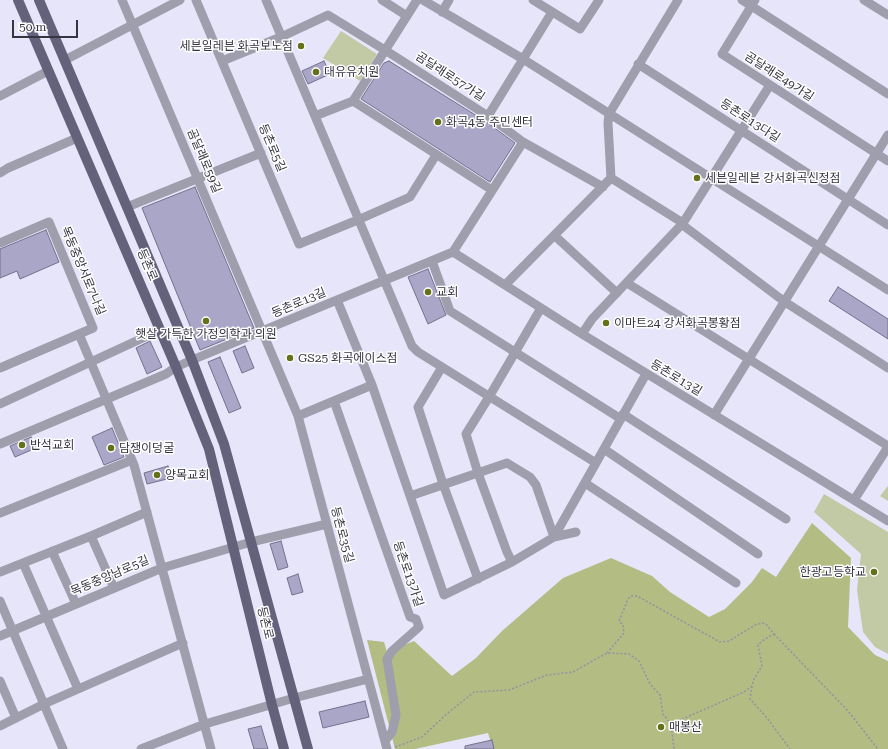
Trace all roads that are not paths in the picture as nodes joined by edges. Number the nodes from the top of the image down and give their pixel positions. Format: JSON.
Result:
{"nodes":[{"id":1,"x":18,"y":0,"type":"edge"},
{"id":2,"x":39,"y":0,"type":"edge"},
{"id":3,"x":122,"y":0,"type":"edge"},
{"id":4,"x":180,"y":0,"type":"edge"},
{"id":5,"x":196,"y":0,"type":"edge"},
{"id":6,"x":266,"y":0,"type":"edge"},
{"id":7,"x":382,"y":0,"type":"edge"},
{"id":8,"x":417,"y":0,"type":"edge"},
{"id":9,"x":424,"y":0,"type":"edge"},
{"id":10,"x":449,"y":0,"type":"edge"},
{"id":11,"x":533,"y":0,"type":"edge"},
{"id":12,"x":599,"y":0,"type":"edge"},
{"id":13,"x":678,"y":0,"type":"edge"},
{"id":14,"x":742,"y":0,"type":"edge"},
{"id":15,"x":864,"y":0,"type":"edge"},
{"id":16,"x":753,"y":3,"type":"edge"},
{"id":17,"x":442,"y":12,"type":"junction"},
{"id":18,"x":552,"y":12,"type":"junction"},
{"id":19,"x":888,"y":15,"type":"edge"},
{"id":20,"x":407,"y":16,"type":"junction"},
{"id":21,"x":133,"y":24,"type":"junction"},
{"id":22,"x":282,"y":37,"type":"junction"},
{"id":23,"x":385,"y":50,"type":"junction"},
{"id":24,"x":523,"y":59,"type":"junction"},
{"id":25,"x":65,"y":60,"type":"junction"},
{"id":26,"x":222,"y":61,"type":"junction"},
{"id":27,"x":638,"y":64,"type":"junction"},
{"id":28,"x":48,"y":71,"type":"junction"},
{"id":29,"x":770,"y":86,"type":"junction"},
{"id":30,"x":888,"y":94,"type":"edge"},
{"id":31,"x":0,"y":96,"type":"edge"},
{"id":32,"x":353,"y":101,"type":"junction"},
{"id":33,"x":609,"y":114,"type":"junction"},
{"id":34,"x":315,"y":116,"type":"junction"},
{"id":35,"x":488,"y":116,"type":"junction"},
{"id":36,"x":743,"y":130,"type":"junction"},
{"id":37,"x":888,"y":135,"type":"edge"},
{"id":38,"x":77,"y":138,"type":"junction"},
{"id":39,"x":523,"y":142,"type":"junction"},
{"id":40,"x":261,"y":153,"type":"junction"},
{"id":41,"x":877,"y":154,"type":"junction"},
{"id":42,"x":436,"y":155,"type":"junction"},
{"id":43,"x":888,"y":161,"type":"edge"},
{"id":44,"x":0,"y":173,"type":"edge"},
{"id":45,"x":611,"y":178,"type":"junction"},
{"id":46,"x":712,"y":178,"type":"junction"},
{"id":47,"x":198,"y":179,"type":"junction"},
{"id":48,"x":603,"y":187,"type":"junction"},
{"id":49,"x":492,"y":190,"type":"junction"},
{"id":50,"x":848,"y":200,"type":"junction"},
{"id":51,"x":127,"y":207,"type":"junction"},
{"id":52,"x":360,"y":219,"type":"junction"},
{"id":53,"x":683,"y":223,"type":"junction"},
{"id":54,"x":888,"y":225,"type":"edge"},
{"id":55,"x":555,"y":236,"type":"junction"},
{"id":56,"x":0,"y":243,"type":"edge"},
{"id":57,"x":819,"y":246,"type":"junction"},
{"id":58,"x":453,"y":252,"type":"junction"},
{"id":59,"x":432,"y":261,"type":"junction"},
{"id":60,"x":385,"y":280,"type":"junction"},
{"id":61,"x":628,"y":283,"type":"junction"},
{"id":62,"x":505,"y":286,"type":"junction"},
{"id":63,"x":888,"y":290,"type":"edge"},
{"id":64,"x":617,"y":293,"type":"junction"},
{"id":65,"x":338,"y":300,"type":"junction"},
{"id":66,"x":785,"y":302,"type":"junction"},
{"id":67,"x":541,"y":308,"type":"junction"},
{"id":68,"x":160,"y":330,"type":"junction"},
{"id":69,"x":262,"y":331,"type":"junction"},
{"id":70,"x":79,"y":334,"type":"junction"},
{"id":71,"x":582,"y":334,"type":"junction"},
{"id":72,"x":515,"y":352,"type":"junction"},
{"id":73,"x":749,"y":359,"type":"junction"},
{"id":74,"x":192,"y":360,"type":"junction"},
{"id":75,"x":91,"y":361,"type":"junction"},
{"id":76,"x":176,"y":367,"type":"junction"},
{"id":77,"x":442,"y":367,"type":"junction"},
{"id":78,"x":0,"y":368,"type":"edge"},
{"id":79,"x":888,"y":368,"type":"edge"},
{"id":80,"x":646,"y":374,"type":"junction"},
{"id":81,"x":372,"y":385,"type":"junction"},
{"id":82,"x":489,"y":397,"type":"junction"},
{"id":83,"x":107,"y":399,"type":"junction"},
{"id":84,"x":334,"y":401,"type":"junction"},
{"id":85,"x":0,"y":404,"type":"edge"},
{"id":86,"x":714,"y":415,"type":"junction"},
{"id":87,"x":298,"y":416,"type":"junction"},
{"id":88,"x":622,"y":416,"type":"junction"},
{"id":89,"x":0,"y":444,"type":"edge"},
{"id":90,"x":888,"y":447,"type":"edge"},
{"id":91,"x":604,"y":449,"type":"junction"},
{"id":92,"x":132,"y":460,"type":"junction"},
{"id":93,"x":596,"y":463,"type":"junction"},
{"id":94,"x":478,"y":473,"type":"junction"},
{"id":95,"x":585,"y":483,"type":"junction"},
{"id":96,"x":443,"y":484,"type":"junction"},
{"id":97,"x":410,"y":496,"type":"junction"},
{"id":98,"x":854,"y":500,"type":"junction"},
{"id":99,"x":147,"y":512,"type":"junction"},
{"id":100,"x":0,"y":513,"type":"edge"},
{"id":101,"x":786,"y":519,"type":"dead end"},
{"id":102,"x":888,"y":521,"type":"edge"},
{"id":103,"x":327,"y":524,"type":"junction"},
{"id":104,"x":576,"y":532,"type":"dead end"},
{"id":105,"x":91,"y":536,"type":"junction"},
{"id":106,"x":554,"y":537,"type":"junction"},
{"id":107,"x":251,"y":542,"type":"junction"},
{"id":108,"x":233,"y":547,"type":"junction"},
{"id":109,"x":52,"y":551,"type":"junction"},
{"id":110,"x":758,"y":554,"type":"dead end"},
{"id":111,"x":512,"y":562,"type":"junction"},
{"id":112,"x":23,"y":563,"type":"junction"},
{"id":113,"x":162,"y":568,"type":"junction"},
{"id":114,"x":0,"y":572,"type":"edge"},
{"id":115,"x":478,"y":579,"type":"junction"},
{"id":116,"x":736,"y":583,"type":"dead end"},
{"id":117,"x":114,"y":588,"type":"junction"},
{"id":118,"x":0,"y":601,"type":"edge"},
{"id":119,"x":76,"y":604,"type":"junction"},
{"id":120,"x":47,"y":616,"type":"junction"},
{"id":121,"x":13,"y":631,"type":"junction"},
{"id":122,"x":0,"y":636,"type":"edge"},
{"id":123,"x":183,"y":643,"type":"junction"},
{"id":124,"x":368,"y":679,"type":"junction"},
{"id":125,"x":0,"y":681,"type":"edge"},
{"id":126,"x":78,"y":689,"type":"junction"},
{"id":127,"x":294,"y":698,"type":"junction"},
{"id":128,"x":44,"y":704,"type":"junction"},
{"id":129,"x":272,"y":705,"type":"junction"},
{"id":130,"x":16,"y":718,"type":"junction"},
{"id":131,"x":205,"y":724,"type":"junction"},
{"id":132,"x":0,"y":726,"type":"edge"},
{"id":133,"x":387,"y":746,"type":"edge"},
{"id":134,"x":63,"y":749,"type":"edge"},
{"id":135,"x":141,"y":749,"type":"edge"},
{"id":136,"x":211,"y":749,"type":"edge"},
{"id":137,"x":284,"y":749,"type":"edge"},
{"id":138,"x":308,"y":749,"type":"edge"}],
"edges":[{"from":1,"to":28,"type":"main road","name":"등촌로"},
{"from":2,"to":25,"type":"main road","name":"등촌로"},
{"from":3,"to":21,"type":"street","name":"곰달래로59길"},
{"from":4,"to":21,"type":"street"},
{"from":5,"to":26,"type":"street","name":"등촌로5길"},
{"from":6,"to":22,"type":"street"},
{"from":7,"to":20,"type":"street"},
{"from":8,"to":20,"type":"street"},
{"from":9,"to":17,"type":"street"},
{"from":10,"to":17,"type":"street"},
{"from":11,"to":18,"type":"street"},
{"from":12,"to":18,"type":"street"},
{"from":13,"to":27,"type":"street"},
{"from":14,"to":16,"type":"street"},
{"from":15,"to":19,"type":"street"},
{"from":16,"to":29,"type":"street","name":"곰달래로49가길"},
{"from":16,"to":30,"type":"street"},
{"from":17,"to":24,"type":"street"},
{"from":18,"to":24,"type":"street"},
{"from":20,"to":23,"type":"street"},
{"from":21,"to":25,"type":"street"},
{"from":21,"to":47,"type":"street","name":"곰달래로59길"},
{"from":22,"to":23,"type":"street","name":"곰달래로57가길"},
{"from":22,"to":26,"type":"street"},
{"from":22,"to":34,"type":"street"},
{"from":23,"to":32,"type":"street"},
{"from":23,"to":35,"type":"street","name":"곰달래로57가길"},
{"from":24,"to":33,"type":"street"},
{"from":24,"to":35,"type":"street"},
{"from":25,"to":51,"type":"main road","name":"등촌로"},
{"from":26,"to":40,"type":"street","name":"등촌로5길"},
{"from":27,"to":33,"type":"street"},
{"from":27,"to":36,"type":"street","name":"등촌로13다길"},
{"from":28,"to":31,"type":"street"},
{"from":28,"to":38,"type":"main road","name":"등촌로"},
{"from":29,"to":36,"type":"street"},
{"from":29,"to":41,"type":"street","name":"곰달래로49가길"},
{"from":32,"to":34,"type":"street"},
{"from":32,"to":42,"type":"street"},
{"from":33,"to":45,"type":"street"},
{"from":33,"to":46,"type":"street"},
{"from":34,"to":52,"type":"street"},
{"from":35,"to":39,"type":"street","name":"곰달래로57가길"},
{"from":36,"to":46,"type":"street"},
{"from":36,"to":50,"type":"street","name":"등촌로13다길"},
{"from":37,"to":41,"type":"street"},
{"from":38,"to":44,"type":"street"},
{"from":38,"to":68,"type":"main road","name":"등촌로"},
{"from":39,"to":48,"type":"street","name":"곰달래로57가길"},
{"from":39,"to":49,"type":"street"},
{"from":40,"to":47,"type":"street"},
{"from":40,"to":52,"type":"street","name":"등촌로5길"},
{"from":41,"to":43,"type":"street","name":"곰달래로49가길"},
{"from":41,"to":50,"type":"street"},
{"from":42,"to":49,"type":"street"},
{"from":42,"to":52,"type":"street"},
{"from":45,"to":48,"type":"street"},
{"from":45,"to":53,"type":"street"},
{"from":46,"to":53,"type":"street"},
{"from":46,"to":57,"type":"street"},
{"from":47,"to":51,"type":"street"},
{"from":47,"to":69,"type":"street","name":"곰달래로59길"},
{"from":48,"to":55,"type":"street"},
{"from":49,"to":58,"type":"street"},
{"from":50,"to":54,"type":"street","name":"등촌로13다길"},
{"from":50,"to":57,"type":"street"},
{"from":51,"to":74,"type":"main road","name":"등촌로"},
{"from":52,"to":60,"type":"street"},
{"from":53,"to":61,"type":"street"},
{"from":53,"to":66,"type":"street"},
{"from":55,"to":62,"type":"street"},
{"from":55,"to":64,"type":"street"},
{"from":56,"to":70,"type":"street","name":"목동중앙서로7나길"},
{"from":57,"to":63,"type":"street"},
{"from":57,"to":66,"type":"street"},
{"from":58,"to":59,"type":"street","name":"등촌로13길"},
{"from":58,"to":62,"type":"street","name":"등촌로13길"},
{"from":59,"to":60,"type":"street","name":"등촌로13길"},
{"from":59,"to":72,"type":"street"},
{"from":60,"to":65,"type":"street","name":"등촌로13길"},
{"from":60,"to":77,"type":"street"},
{"from":61,"to":64,"type":"street"},
{"from":61,"to":73,"type":"street"},
{"from":62,"to":67,"type":"street","name":"등촌로13길"},
{"from":64,"to":71,"type":"street"},
{"from":65,"to":69,"type":"street","name":"등촌로13길"},
{"from":65,"to":81,"type":"street"},
{"from":66,"to":73,"type":"street"},
{"from":66,"to":79,"type":"street"},
{"from":67,"to":71,"type":"street","name":"등촌로13길"},
{"from":67,"to":72,"type":"street"},
{"from":68,"to":75,"type":"street"},
{"from":68,"to":76,"type":"main road","name":"등촌로"},
{"from":69,"to":74,"type":"street","name":"등촌로13길"},
{"from":69,"to":87,"type":"street","name":"등촌로35길"},
{"from":70,"to":75,"type":"street"},
{"from":70,"to":78,"type":"street","name":"목동중앙서로7나길"},
{"from":71,"to":80,"type":"street","name":"등촌로13길"},
{"from":72,"to":82,"type":"street"},
{"from":72,"to":88,"type":"street"},
{"from":73,"to":86,"type":"street"},
{"from":73,"to":90,"type":"street"},
{"from":74,"to":76,"type":"street","name":"등촌로13길"},
{"from":74,"to":107,"type":"main road","name":"등촌로"},
{"from":75,"to":83,"type":"street"},
{"from":75,"to":85,"type":"street"},
{"from":76,"to":83,"type":"street","name":"등촌로13길"},
{"from":76,"to":108,"type":"main road","name":"등촌로"},
{"from":77,"to":82,"type":"street"},
{"from":77,"to":96,"type":"street"},
{"from":80,"to":86,"type":"street","name":"등촌로13길"},
{"from":80,"to":88,"type":"street"},
{"from":81,"to":84,"type":"street"},
{"from":81,"to":97,"type":"street"},
{"from":82,"to":93,"type":"street"},
{"from":82,"to":94,"type":"street"},
{"from":83,"to":89,"type":"street","name":"등촌로13길"},
{"from":83,"to":92,"type":"street"},
{"from":84,"to":87,"type":"street"},
{"from":84,"to":133,"type":"street","name":"등촌로13가길"},
{"from":86,"to":98,"type":"street","name":"등촌로13길"},
{"from":87,"to":103,"type":"street","name":"등촌로35길"},
{"from":88,"to":91,"type":"street"},
{"from":88,"to":101,"type":"street"},
{"from":90,"to":98,"type":"street"},
{"from":91,"to":93,"type":"street"},
{"from":91,"to":110,"type":"street"},
{"from":92,"to":99,"type":"street"},
{"from":92,"to":100,"type":"street"},
{"from":93,"to":95,"type":"street"},
{"from":94,"to":96,"type":"street"},
{"from":94,"to":106,"type":"street"},
{"from":94,"to":111,"type":"street"},
{"from":95,"to":106,"type":"street"},
{"from":95,"to":116,"type":"street"},
{"from":96,"to":97,"type":"street"},
{"from":96,"to":115,"type":"street"},
{"from":97,"to":115,"type":"street"},
{"from":98,"to":102,"type":"street","name":"등촌로13길"},
{"from":99,"to":105,"type":"street"},
{"from":99,"to":113,"type":"street"},
{"from":103,"to":107,"type":"street"},
{"from":103,"to":124,"type":"street","name":"등촌로35길"},
{"from":104,"to":106,"type":"street"},
{"from":105,"to":109,"type":"street"},
{"from":105,"to":117,"type":"street"},
{"from":106,"to":111,"type":"street"},
{"from":107,"to":108,"type":"street"},
{"from":107,"to":127,"type":"main road","name":"등촌로"},
{"from":108,"to":113,"type":"street","name":"목동중앙남로5길"},
{"from":108,"to":129,"type":"main road","name":"등촌로"},
{"from":109,"to":112,"type":"street"},
{"from":109,"to":119,"type":"street"},
{"from":111,"to":115,"type":"street"},
{"from":112,"to":114,"type":"street"},
{"from":112,"to":120,"type":"street"},
{"from":113,"to":117,"type":"street","name":"목동중앙남로5길"},
{"from":113,"to":123,"type":"street"},
{"from":117,"to":119,"type":"street","name":"목동중앙남로5길"},
{"from":118,"to":121,"type":"street"},
{"from":119,"to":120,"type":"street","name":"목동중앙남로5길"},
{"from":120,"to":121,"type":"street","name":"목동중앙남로5길"},
{"from":120,"to":126,"type":"street"},
{"from":121,"to":122,"type":"street","name":"목동중앙남로5길"},
{"from":121,"to":128,"type":"street"},
{"from":123,"to":126,"type":"street"},
{"from":123,"to":131,"type":"street"},
{"from":124,"to":127,"type":"street"},
{"from":124,"to":133,"type":"street","name":"등촌로35길"},
{"from":125,"to":130,"type":"street"},
{"from":126,"to":128,"type":"street"},
{"from":127,"to":129,"type":"street"},
{"from":127,"to":138,"type":"main road","name":"등촌로"},
{"from":128,"to":130,"type":"street"},
{"from":128,"to":134,"type":"street"},
{"from":129,"to":131,"type":"street"},
{"from":129,"to":137,"type":"main road","name":"등촌로"},
{"from":130,"to":132,"type":"street"},
{"from":131,"to":135,"type":"street"},
{"from":131,"to":136,"type":"street"}]}
